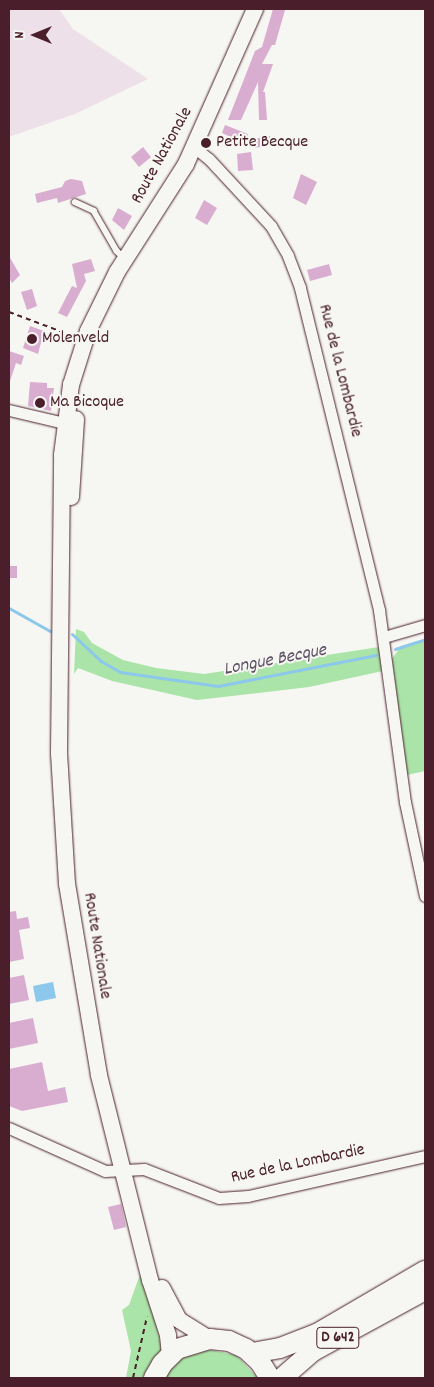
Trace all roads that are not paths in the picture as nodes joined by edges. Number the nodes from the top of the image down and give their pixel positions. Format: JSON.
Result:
{"nodes":[{"id":1,"x":255,"y":9,"type":"edge"},
{"id":2,"x":194,"y":147,"type":"junction"},
{"id":3,"x":75,"y":202,"type":"dead end"},
{"id":4,"x":125,"y":259,"type":"junction"},
{"id":5,"x":95,"y":316,"type":"junction"},
{"id":6,"x":9,"y":410,"type":"edge"},
{"id":7,"x":70,"y":424,"type":"junction"},
{"id":8,"x":425,"y":625,"type":"edge"},
{"id":9,"x":384,"y":637,"type":"junction"},
{"id":10,"x":425,"y":896,"type":"edge"},
{"id":11,"x":9,"y":1128,"type":"edge"},
{"id":12,"x":425,"y":1156,"type":"edge"},
{"id":13,"x":123,"y":1171,"type":"junction"},
{"id":14,"x":140,"y":1234,"type":"junction"},
{"id":15,"x":425,"y":1271,"type":"edge"},
{"id":16,"x":425,"y":1290,"type":"edge"},
{"id":17,"x":210,"y":1339,"type":"junction"},
{"id":18,"x":252,"y":1353,"type":"junction"},
{"id":19,"x":170,"y":1355,"type":"junction"},
{"id":20,"x":154,"y":1378,"type":"edge"},
{"id":21,"x":270,"y":1378,"type":"edge"},
{"id":22,"x":282,"y":1378,"type":"edge"}],
"edges":[{"from":1,"to":2,"type":"street","name":"Route Nationale"},
{"from":2,"to":4,"type":"street","name":"Route Nationale"},
{"from":2,"to":9,"type":"street","name":"Rue de la Lombardie"},
{"from":3,"to":4,"type":"lane"},
{"from":4,"to":5,"type":"street","name":"Route Nationale"},
{"from":5,"to":7,"type":"street","name":"Route Nationale"},
{"from":5,"to":7,"type":"street","name":"Route Nationale"},
{"from":6,"to":7,"type":"street"},
{"from":7,"to":13,"type":"street","name":"Route Nationale"},
{"from":8,"to":9,"type":"street"},
{"from":9,"to":10,"type":"street","name":"Rue de la Lombardie"},
{"from":11,"to":13,"type":"street","name":"Rue de la Lombardie"},
{"from":12,"to":13,"type":"street","name":"Rue de la Lombardie"},
{"from":13,"to":14,"type":"street","name":"Route Nationale"},
{"from":14,"to":17,"type":"street","name":"Route Nationale"},
{"from":14,"to":19,"type":"street","name":"Route Nationale"},
{"from":15,"to":18,"type":"highway","number":"D 642"},
{"from":16,"to":22,"type":"highway","number":"D 642"},
{"from":17,"to":18,"type":"highway"},
{"from":17,"to":19,"type":"highway"},
{"from":18,"to":21,"type":"highway"},
{"from":19,"to":20,"type":"highway"}]}
